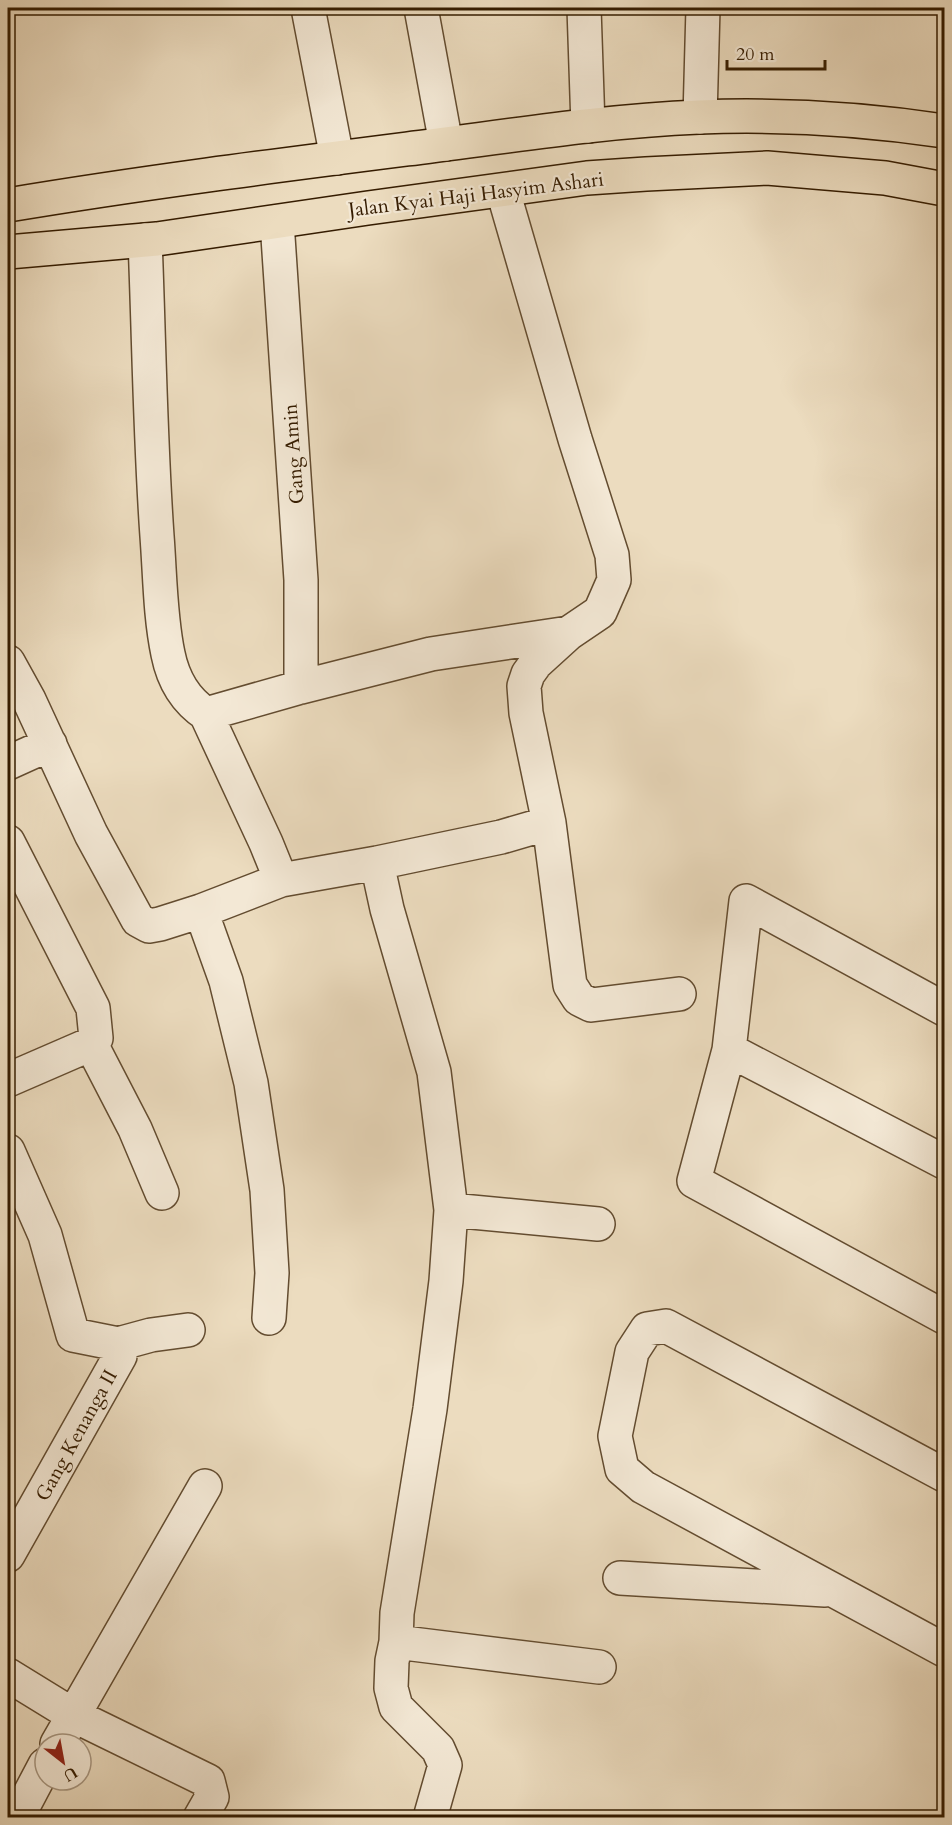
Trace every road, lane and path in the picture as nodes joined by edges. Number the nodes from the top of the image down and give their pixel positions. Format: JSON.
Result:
{"nodes":[{"id":1,"x":308,"y":8,"type":"edge"},
{"id":2,"x":421,"y":8,"type":"edge"},
{"id":3,"x":584,"y":8,"type":"edge"},
{"id":4,"x":704,"y":8,"type":"edge"},
{"id":5,"x":700,"y":117,"type":"junction"},
{"id":6,"x":588,"y":126,"type":"junction"},
{"id":7,"x":945,"y":131,"type":"edge"},
{"id":8,"x":446,"y":144,"type":"junction"},
{"id":9,"x":337,"y":158,"type":"junction"},
{"id":10,"x":945,"y":189,"type":"edge"},
{"id":11,"x":503,"y":191,"type":"junction"},
{"id":12,"x":8,"y":205,"type":"edge"},
{"id":13,"x":277,"y":222,"type":"junction"},
{"id":14,"x":145,"y":240,"type":"junction"},
{"id":15,"x":8,"y":252,"type":"edge"},
{"id":16,"x":569,"y":633,"type":"junction"},
{"id":17,"x":8,"y":662,"type":"edge"},
{"id":18,"x":301,"y":687,"type":"junction"},
{"id":19,"x":206,"y":714,"type":"junction"},
{"id":20,"x":50,"y":744,"type":"junction"},
{"id":21,"x":8,"y":763,"type":"edge"},
{"id":22,"x":549,"y":823,"type":"junction"},
{"id":23,"x":8,"y":842,"type":"edge"},
{"id":24,"x":376,"y":863,"type":"junction"},
{"id":25,"x":280,"y":880,"type":"junction"},
{"id":26,"x":201,"y":911,"type":"junction"},
{"id":27,"x":680,"y":994,"type":"dead end"},
{"id":28,"x":945,"y":1009,"type":"edge"},
{"id":29,"x":91,"y":1044,"type":"junction"},
{"id":30,"x":729,"y":1050,"type":"junction"},
{"id":31,"x":8,"y":1080,"type":"edge"},
{"id":32,"x":8,"y":1151,"type":"edge"},
{"id":33,"x":945,"y":1162,"type":"edge"},
{"id":34,"x":162,"y":1192,"type":"dead end"},
{"id":35,"x":451,"y":1210,"type":"junction"},
{"id":36,"x":598,"y":1224,"type":"dead end"},
{"id":37,"x":945,"y":1317,"type":"edge"},
{"id":38,"x":269,"y":1318,"type":"dead end"},
{"id":39,"x":188,"y":1330,"type":"dead end"},
{"id":40,"x":118,"y":1344,"type":"junction"},
{"id":41,"x":945,"y":1475,"type":"edge"},
{"id":42,"x":205,"y":1486,"type":"dead end"},
{"id":43,"x":8,"y":1555,"type":"edge"},
{"id":44,"x":620,"y":1578,"type":"dead end"},
{"id":45,"x":836,"y":1591,"type":"junction"},
{"id":46,"x":396,"y":1642,"type":"junction"},
{"id":47,"x":945,"y":1650,"type":"edge"},
{"id":48,"x":599,"y":1667,"type":"dead end"},
{"id":49,"x":8,"y":1675,"type":"edge"},
{"id":50,"x":73,"y":1715,"type":"junction"},
{"id":51,"x":64,"y":1732,"type":"edge"},
{"id":52,"x":33,"y":1787,"type":"edge"},
{"id":53,"x":16,"y":1818,"type":"edge"},
{"id":54,"x":200,"y":1818,"type":"edge"},
{"id":55,"x":430,"y":1818,"type":"edge"}],
"edges":[{"from":1,"to":9,"type":"street"},
{"from":2,"to":8,"type":"street"},
{"from":3,"to":6,"type":"street"},
{"from":4,"to":5,"type":"street"},
{"from":5,"to":6,"type":"main road"},
{"from":5,"to":7,"type":"main road"},
{"from":6,"to":8,"type":"main road"},
{"from":8,"to":9,"type":"main road"},
{"from":9,"to":12,"type":"main road"},
{"from":10,"to":11,"type":"main road","name":"Jalan Kyai Haji Hasyim Ashari"},
{"from":11,"to":13,"type":"main road","name":"Jalan Kyai Haji Hasyim Ashari"},
{"from":11,"to":16,"type":"street"},
{"from":13,"to":14,"type":"main road","name":"Jalan Kyai Haji Hasyim Ashari"},
{"from":13,"to":18,"type":"street","name":"Gang Amin"},
{"from":14,"to":15,"type":"main road","name":"Jalan Kyai Haji Hasyim Ashari"},
{"from":14,"to":19,"type":"street"},
{"from":16,"to":18,"type":"street"},
{"from":16,"to":22,"type":"street"},
{"from":17,"to":20,"type":"street"},
{"from":18,"to":19,"type":"street"},
{"from":19,"to":25,"type":"street"},
{"from":20,"to":21,"type":"street"},
{"from":20,"to":26,"type":"street"},
{"from":22,"to":24,"type":"street"},
{"from":22,"to":27,"type":"street"},
{"from":23,"to":29,"type":"street"},
{"from":24,"to":25,"type":"street"},
{"from":24,"to":35,"type":"street"},
{"from":25,"to":26,"type":"street"},
{"from":26,"to":38,"type":"street"},
{"from":28,"to":30,"type":"street"},
{"from":29,"to":31,"type":"street"},
{"from":29,"to":34,"type":"street"},
{"from":30,"to":33,"type":"street"},
{"from":30,"to":37,"type":"street"},
{"from":32,"to":40,"type":"street"},
{"from":35,"to":36,"type":"street"},
{"from":35,"to":46,"type":"street"},
{"from":39,"to":40,"type":"street"},
{"from":40,"to":43,"type":"street","name":"Gang Kenanga II"},
{"from":41,"to":45,"type":"street"},
{"from":42,"to":50,"type":"street"},
{"from":44,"to":45,"type":"street"},
{"from":45,"to":47,"type":"street"},
{"from":46,"to":48,"type":"street"},
{"from":46,"to":55,"type":"street"},
{"from":49,"to":50,"type":"street"},
{"from":50,"to":51,"type":"street"},
{"from":50,"to":54,"type":"street"},
{"from":52,"to":53,"type":"street"}]}
